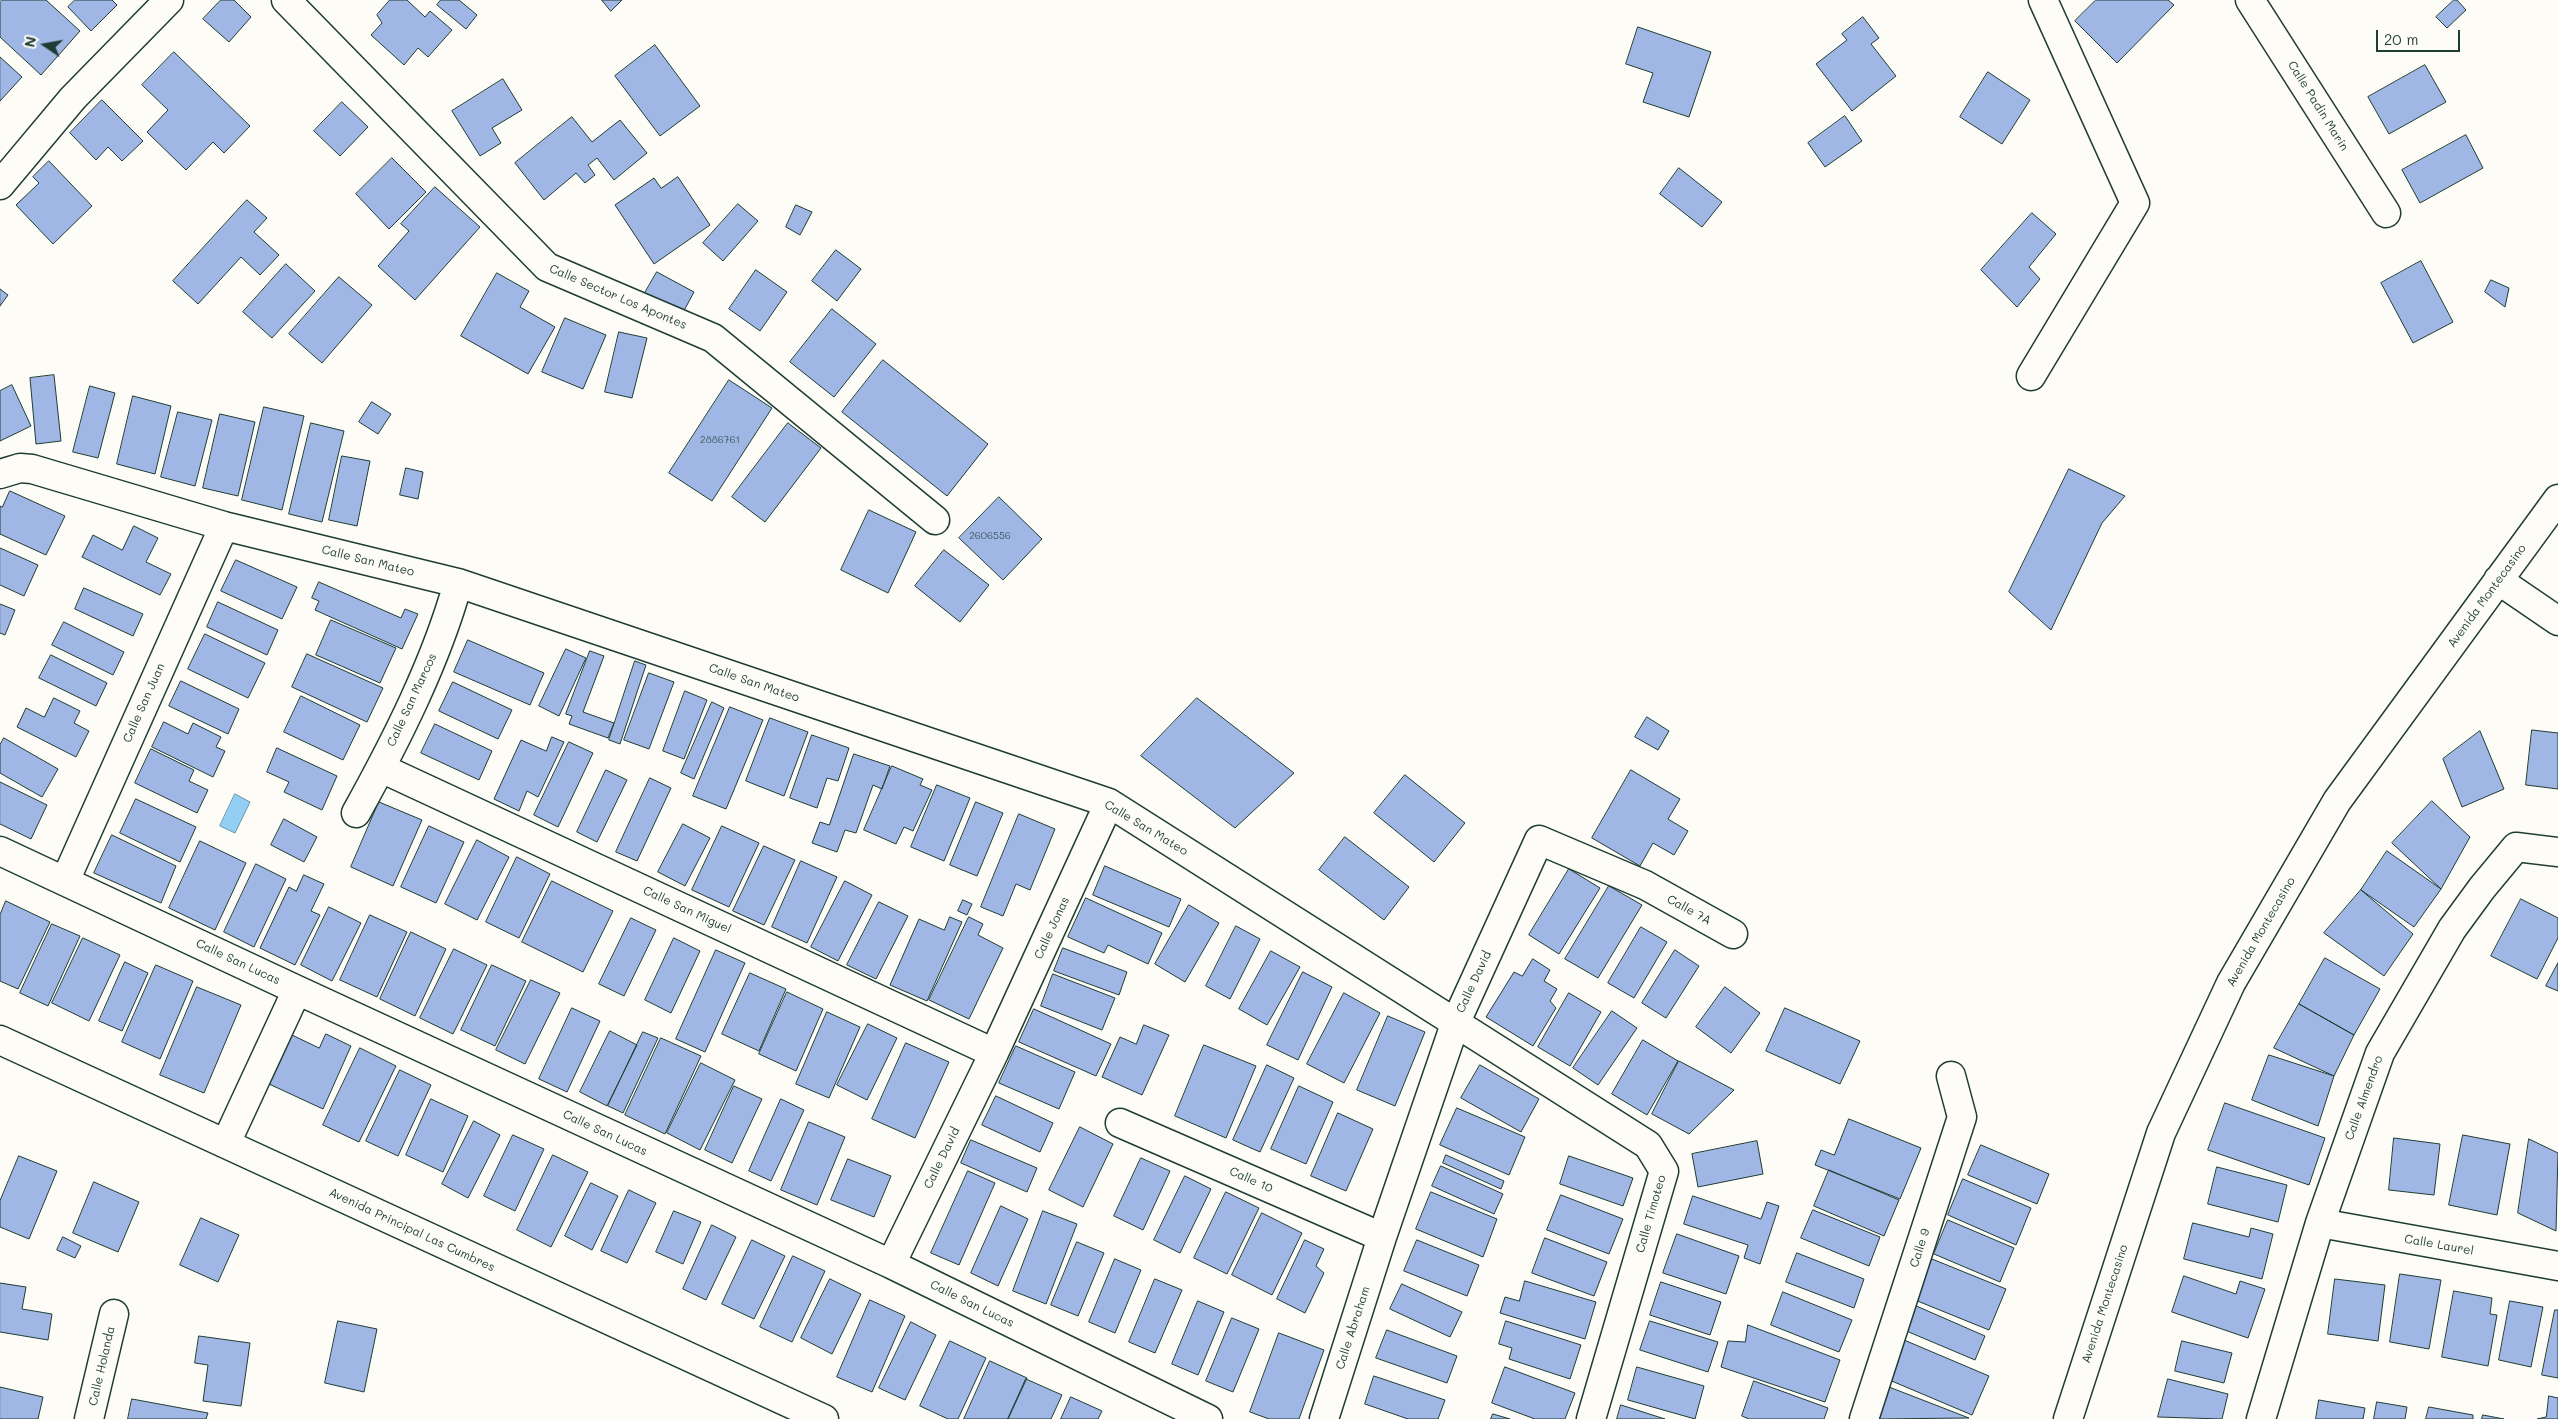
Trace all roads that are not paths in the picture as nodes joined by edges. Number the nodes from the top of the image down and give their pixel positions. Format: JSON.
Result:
{"nodes":[{"id":1,"x":169,"y":0,"type":"edge"},
{"id":2,"x":286,"y":0,"type":"edge"},
{"id":3,"x":2043,"y":0,"type":"edge"},
{"id":4,"x":2250,"y":0,"type":"edge"},
{"id":5,"x":0,"y":185,"type":"edge"},
{"id":6,"x":2386,"y":213,"type":"dead end"},
{"id":7,"x":2031,"y":376,"type":"dead end"},
{"id":8,"x":0,"y":474,"type":"edge"},
{"id":9,"x":2558,"y":499,"type":"edge"},
{"id":10,"x":935,"y":520,"type":"dead end"},
{"id":11,"x":224,"y":526,"type":"junction"},
{"id":12,"x":2498,"y":580,"type":"junction"},
{"id":13,"x":458,"y":583,"type":"junction"},
{"id":14,"x":2558,"y":621,"type":"edge"},
{"id":15,"x":381,"y":768,"type":"junction"},
{"id":16,"x":1110,"y":803,"type":"junction"},
{"id":17,"x":356,"y":813,"type":"dead end"},
{"id":18,"x":0,"y":850,"type":"edge"},
{"id":19,"x":2558,"y":852,"type":"edge"},
{"id":20,"x":65,"y":881,"type":"junction"},
{"id":21,"x":1645,"y":885,"type":"joint"},
{"id":22,"x":1733,"y":934,"type":"dead end"},
{"id":23,"x":297,"y":990,"type":"junction"},
{"id":24,"x":1455,"y":1024,"type":"junction"},
{"id":25,"x":0,"y":1040,"type":"edge"},
{"id":26,"x":994,"y":1053,"type":"junction"},
{"id":27,"x":1951,"y":1076,"type":"dead end"},
{"id":28,"x":1120,"y":1123,"type":"dead end"},
{"id":29,"x":226,"y":1143,"type":"junction"},
{"id":30,"x":2320,"y":1223,"type":"junction"},
{"id":31,"x":1382,"y":1237,"type":"junction"},
{"id":32,"x":891,"y":1264,"type":"junction"},
{"id":33,"x":2558,"y":1266,"type":"edge"},
{"id":34,"x":114,"y":1314,"type":"dead end"},
{"id":35,"x":89,"y":1419,"type":"edge"},
{"id":36,"x":824,"y":1419,"type":"edge"},
{"id":37,"x":1208,"y":1419,"type":"edge"},
{"id":38,"x":1324,"y":1419,"type":"edge"},
{"id":39,"x":1591,"y":1419,"type":"edge"},
{"id":40,"x":1864,"y":1419,"type":"edge"},
{"id":41,"x":2068,"y":1419,"type":"edge"},
{"id":42,"x":2261,"y":1419,"type":"edge"}],
"edges":[{"from":1,"to":5,"type":"street"},
{"from":2,"to":10,"type":"street","name":"Calle Sector Los Apontes"},
{"from":3,"to":7,"type":"street"},
{"from":4,"to":6,"type":"street","name":"Calle Padin Marin"},
{"from":8,"to":11,"type":"street","name":"Calle San Mateo"},
{"from":9,"to":12,"type":"street","name":"Avenida Montecasino"},
{"from":11,"to":13,"type":"street","name":"Calle San Mateo"},
{"from":11,"to":20,"type":"street","name":"Calle San Juan"},
{"from":12,"to":14,"type":"street"},
{"from":12,"to":41,"type":"street","name":"Avenida Montecasino"},
{"from":13,"to":15,"type":"street","name":"Calle San Marcos"},
{"from":13,"to":16,"type":"street","name":"Calle San Mateo"},
{"from":15,"to":17,"type":"street","name":"Calle San Marcos"},
{"from":15,"to":26,"type":"street","name":"Calle San Miguel"},
{"from":16,"to":24,"type":"street","name":"Calle San Mateo"},
{"from":16,"to":26,"type":"street","name":"Calle Jonas"},
{"from":18,"to":20,"type":"street","name":"Calle San Lucas"},
{"from":19,"to":30,"type":"street","name":"Calle Almendro"},
{"from":20,"to":23,"type":"street","name":"Calle San Lucas"},
{"from":21,"to":22,"type":"street","name":"Calle 7A"},
{"from":21,"to":24,"type":"street","name":"Calle David"},
{"from":23,"to":29,"type":"street"},
{"from":23,"to":32,"type":"street","name":"Calle San Lucas"},
{"from":24,"to":31,"type":"street","name":"Calle David"},
{"from":24,"to":39,"type":"street","name":"Calle Timoteo"},
{"from":25,"to":29,"type":"street","name":"Avenida Principal Las Cumbres"},
{"from":26,"to":32,"type":"street","name":"Calle David"},
{"from":27,"to":40,"type":"street","name":"Calle 9"},
{"from":28,"to":31,"type":"street","name":"Calle 10"},
{"from":29,"to":36,"type":"street","name":"Avenida Principal Las Cumbres"},
{"from":30,"to":33,"type":"street","name":"Calle Laurel"},
{"from":30,"to":42,"type":"street","name":"Calle Almendro"},
{"from":31,"to":38,"type":"street","name":"Calle Abraham"},
{"from":32,"to":37,"type":"street","name":"Calle San Lucas"},
{"from":34,"to":35,"type":"street","name":"Calle Holanda"}]}
